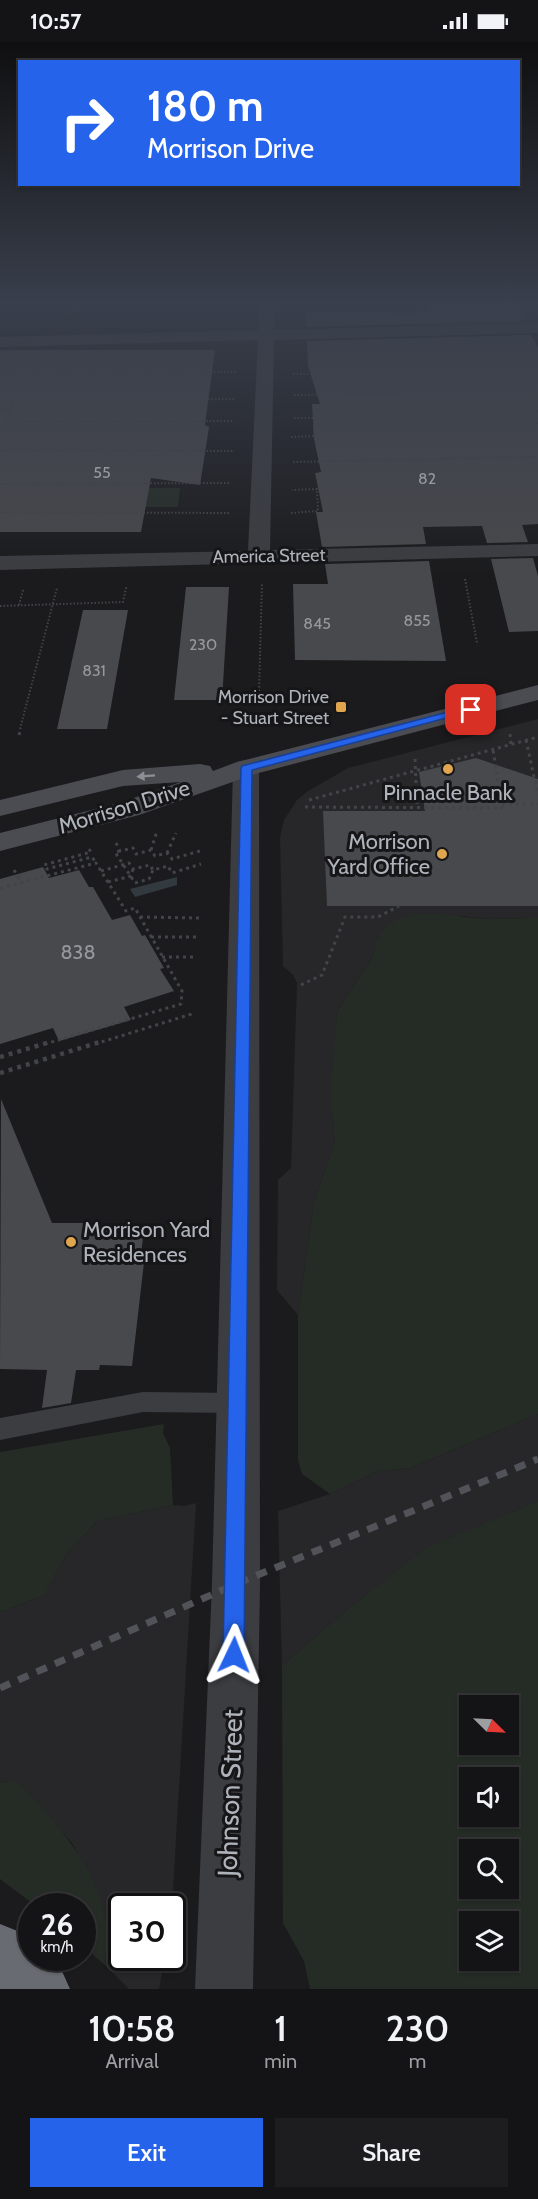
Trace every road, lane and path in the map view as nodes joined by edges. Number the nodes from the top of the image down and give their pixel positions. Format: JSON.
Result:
{"nodes":[{"id":1,"x":264,"y":394,"type":"edge"},
{"id":2,"x":377,"y":394,"type":"edge"},
{"id":3,"x":287,"y":396,"type":"dead end"},
{"id":4,"x":234,"y":399,"type":"dead end"},
{"id":5,"x":0,"y":409,"type":"edge"},
{"id":6,"x":10,"y":409,"type":"junction"},
{"id":7,"x":538,"y":411,"type":"edge"},
{"id":8,"x":287,"y":418,"type":"dead end"},
{"id":9,"x":244,"y":421,"type":"dead end"},
{"id":10,"x":538,"y":425,"type":"edge"},
{"id":11,"x":288,"y":437,"type":"dead end"},
{"id":12,"x":0,"y":450,"type":"edge"},
{"id":13,"x":242,"y":451,"type":"dead end"},
{"id":14,"x":538,"y":457,"type":"edge"},
{"id":15,"x":288,"y":462,"type":"dead end"},
{"id":16,"x":231,"y":483,"type":"dead end"},
{"id":17,"x":0,"y":484,"type":"edge"},
{"id":18,"x":289,"y":490,"type":"dead end"},
{"id":19,"x":0,"y":512,"type":"edge"},
{"id":20,"x":239,"y":513,"type":"dead end"},
{"id":21,"x":289,"y":513,"type":"dead end"},
{"id":22,"x":538,"y":550,"type":"edge"},
{"id":23,"x":260,"y":556,"type":"junction"},
{"id":24,"x":0,"y":564,"type":"edge"},
{"id":25,"x":464,"y":575,"type":"dead end"},
{"id":26,"x":262,"y":580,"type":"dead end"},
{"id":27,"x":59,"y":582,"type":"dead end"},
{"id":28,"x":116,"y":588,"type":"dead end"},
{"id":29,"x":46,"y":589,"type":"dead end"},
{"id":30,"x":57,"y":589,"type":"junction"},
{"id":31,"x":67,"y":589,"type":"dead end"},
{"id":32,"x":12,"y":590,"type":"dead end"},
{"id":33,"x":85,"y":596,"type":"dead end"},
{"id":34,"x":83,"y":603,"type":"junction"},
{"id":35,"x":53,"y":604,"type":"junction"},
{"id":36,"x":19,"y":605,"type":"junction"},
{"id":37,"x":0,"y":606,"type":"edge"},
{"id":38,"x":477,"y":643,"type":"dead end"},
{"id":39,"x":259,"y":691,"type":"dead end"},
{"id":40,"x":538,"y":692,"type":"edge"},
{"id":41,"x":510,"y":734,"type":"dead end"},
{"id":42,"x":19,"y":735,"type":"dead end"},
{"id":43,"x":538,"y":737,"type":"edge"},
{"id":44,"x":526,"y":740,"type":"junction"},
{"id":45,"x":511,"y":744,"type":"junction"},
{"id":46,"x":493,"y":749,"type":"junction"},
{"id":47,"x":415,"y":759,"type":"dead end"},
{"id":48,"x":246,"y":768,"type":"junction"},
{"id":49,"x":415,"y":771,"type":"junction"},
{"id":50,"x":538,"y":795,"type":"edge"},
{"id":51,"x":309,"y":800,"type":"dead end"},
{"id":52,"x":502,"y":804,"type":"junction"},
{"id":53,"x":538,"y":804,"type":"edge"},
{"id":54,"x":305,"y":807,"type":"dead end"},
{"id":55,"x":0,"y":808,"type":"edge"},
{"id":56,"x":417,"y":808,"type":"junction"},
{"id":57,"x":158,"y":831,"type":"dead end"},
{"id":58,"x":176,"y":833,"type":"dead end"},
{"id":59,"x":114,"y":840,"type":"dead end"},
{"id":60,"x":135,"y":841,"type":"dead end"},
{"id":61,"x":86,"y":844,"type":"dead end"},
{"id":62,"x":133,"y":848,"type":"junction"},
{"id":63,"x":151,"y":850,"type":"junction"},
{"id":64,"x":120,"y":851,"type":"junction"},
{"id":65,"x":200,"y":851,"type":"dead end"},
{"id":66,"x":5,"y":853,"type":"edge"},
{"id":67,"x":167,"y":853,"type":"junction"},
{"id":68,"x":136,"y":854,"type":"junction"},
{"id":69,"x":155,"y":856,"type":"junction"},
{"id":70,"x":172,"y":859,"type":"junction"},
{"id":71,"x":96,"y":863,"type":"junction"},
{"id":72,"x":129,"y":863,"type":"junction"},
{"id":73,"x":201,"y":864,"type":"dead end"},
{"id":74,"x":123,"y":865,"type":"junction"},
{"id":75,"x":150,"y":865,"type":"junction"},
{"id":76,"x":168,"y":866,"type":"junction"},
{"id":77,"x":133,"y":869,"type":"junction"},
{"id":78,"x":153,"y":870,"type":"junction"},
{"id":79,"x":101,"y":872,"type":"junction"},
{"id":80,"x":130,"y":876,"type":"junction"},
{"id":81,"x":21,"y":882,"type":"junction"},
{"id":82,"x":108,"y":882,"type":"junction"},
{"id":83,"x":0,"y":888,"type":"edge"},
{"id":84,"x":399,"y":906,"type":"dead end"},
{"id":85,"x":140,"y":917,"type":"junction"},
{"id":86,"x":199,"y":918,"type":"dead end"},
{"id":87,"x":151,"y":937,"type":"junction"},
{"id":88,"x":198,"y":937,"type":"dead end"},
{"id":89,"x":162,"y":957,"type":"junction"},
{"id":90,"x":197,"y":957,"type":"dead end"},
{"id":91,"x":302,"y":985,"type":"dead end"},
{"id":92,"x":195,"y":1013,"type":"dead end"},
{"id":93,"x":0,"y":1057,"type":"edge"},
{"id":94,"x":0,"y":1073,"type":"edge"},
{"id":95,"x":237,"y":1403,"type":"junction"},
{"id":96,"x":0,"y":1429,"type":"edge"},
{"id":97,"x":0,"y":1952,"type":"edge"},
{"id":98,"x":41,"y":1989,"type":"edge"},
{"id":99,"x":224,"y":1989,"type":"edge"}],
"edges":[{"from":1,"to":23,"type":"street"},
{"from":2,"to":3,"type":"path"},
{"from":4,"to":6,"type":"path"},
{"from":5,"to":6,"type":"path"},
{"from":6,"to":9,"type":"path"},
{"from":7,"to":10,"type":"path"},
{"from":8,"to":11,"type":"path"},
{"from":12,"to":13,"type":"path"},
{"from":14,"to":15,"type":"path"},
{"from":16,"to":17,"type":"path"},
{"from":18,"to":21,"type":"path"},
{"from":19,"to":20,"type":"path"},
{"from":22,"to":23,"type":"street","name":"America Street"},
{"from":23,"to":24,"type":"street","name":"America Street"},
{"from":25,"to":38,"type":"path"},
{"from":26,"to":39,"type":"path"},
{"from":27,"to":30,"type":"path"},
{"from":28,"to":34,"type":"path"},
{"from":29,"to":30,"type":"path"},
{"from":30,"to":31,"type":"path"},
{"from":30,"to":35,"type":"path"},
{"from":32,"to":36,"type":"path"},
{"from":33,"to":34,"type":"path"},
{"from":34,"to":35,"type":"path"},
{"from":35,"to":36,"type":"path"},
{"from":35,"to":42,"type":"path"},
{"from":36,"to":37,"type":"path"},
{"from":40,"to":48,"type":"main road","name":"Morrison Drive"},
{"from":41,"to":45,"type":"path"},
{"from":43,"to":44,"type":"path"},
{"from":44,"to":45,"type":"path"},
{"from":44,"to":50,"type":"path"},
{"from":45,"to":46,"type":"path"},
{"from":46,"to":49,"type":"path"},
{"from":46,"to":52,"type":"path"},
{"from":47,"to":49,"type":"path"},
{"from":48,"to":55,"type":"main road","name":"Morrison Drive","one_way":true},
{"from":48,"to":66,"type":"main road","name":"Morrison Drive"},
{"from":48,"to":95,"type":"street","name":"Johnson Street"},
{"from":49,"to":51,"type":"path"},
{"from":49,"to":56,"type":"path"},
{"from":52,"to":53,"type":"path"},
{"from":52,"to":56,"type":"path"},
{"from":54,"to":56,"type":"path"},
{"from":57,"to":63,"type":"path"},
{"from":58,"to":67,"type":"path"},
{"from":59,"to":64,"type":"path"},
{"from":60,"to":62,"type":"path"},
{"from":61,"to":71,"type":"path"},
{"from":62,"to":64,"type":"path"},
{"from":62,"to":68,"type":"path"},
{"from":63,"to":68,"type":"path"},
{"from":63,"to":69,"type":"path"},
{"from":64,"to":74,"type":"path"},
{"from":65,"to":70,"type":"path"},
{"from":66,"to":81,"type":"path"},
{"from":67,"to":69,"type":"path"},
{"from":67,"to":70,"type":"path"},
{"from":68,"to":72,"type":"path"},
{"from":69,"to":75,"type":"path"},
{"from":70,"to":76,"type":"path"},
{"from":71,"to":79,"type":"path"},
{"from":71,"to":81,"type":"path"},
{"from":72,"to":74,"type":"path"},
{"from":72,"to":77,"type":"path"},
{"from":73,"to":76,"type":"path"},
{"from":74,"to":79,"type":"path"},
{"from":74,"to":80,"type":"path"},
{"from":75,"to":77,"type":"path"},
{"from":75,"to":78,"type":"path"},
{"from":76,"to":78,"type":"path"},
{"from":77,"to":80,"type":"path"},
{"from":78,"to":80,"type":"path"},
{"from":79,"to":82,"type":"path"},
{"from":80,"to":82,"type":"path"},
{"from":81,"to":83,"type":"path"},
{"from":82,"to":85,"type":"path"},
{"from":84,"to":91,"type":"path"},
{"from":85,"to":86,"type":"path"},
{"from":85,"to":87,"type":"path"},
{"from":87,"to":88,"type":"path"},
{"from":87,"to":89,"type":"path"},
{"from":89,"to":90,"type":"path"},
{"from":89,"to":93,"type":"path"},
{"from":92,"to":94,"type":"path"},
{"from":95,"to":96,"type":"lane"},
{"from":95,"to":99,"type":"street","name":"Johnson Street"},
{"from":97,"to":98,"type":"highway"}]}
